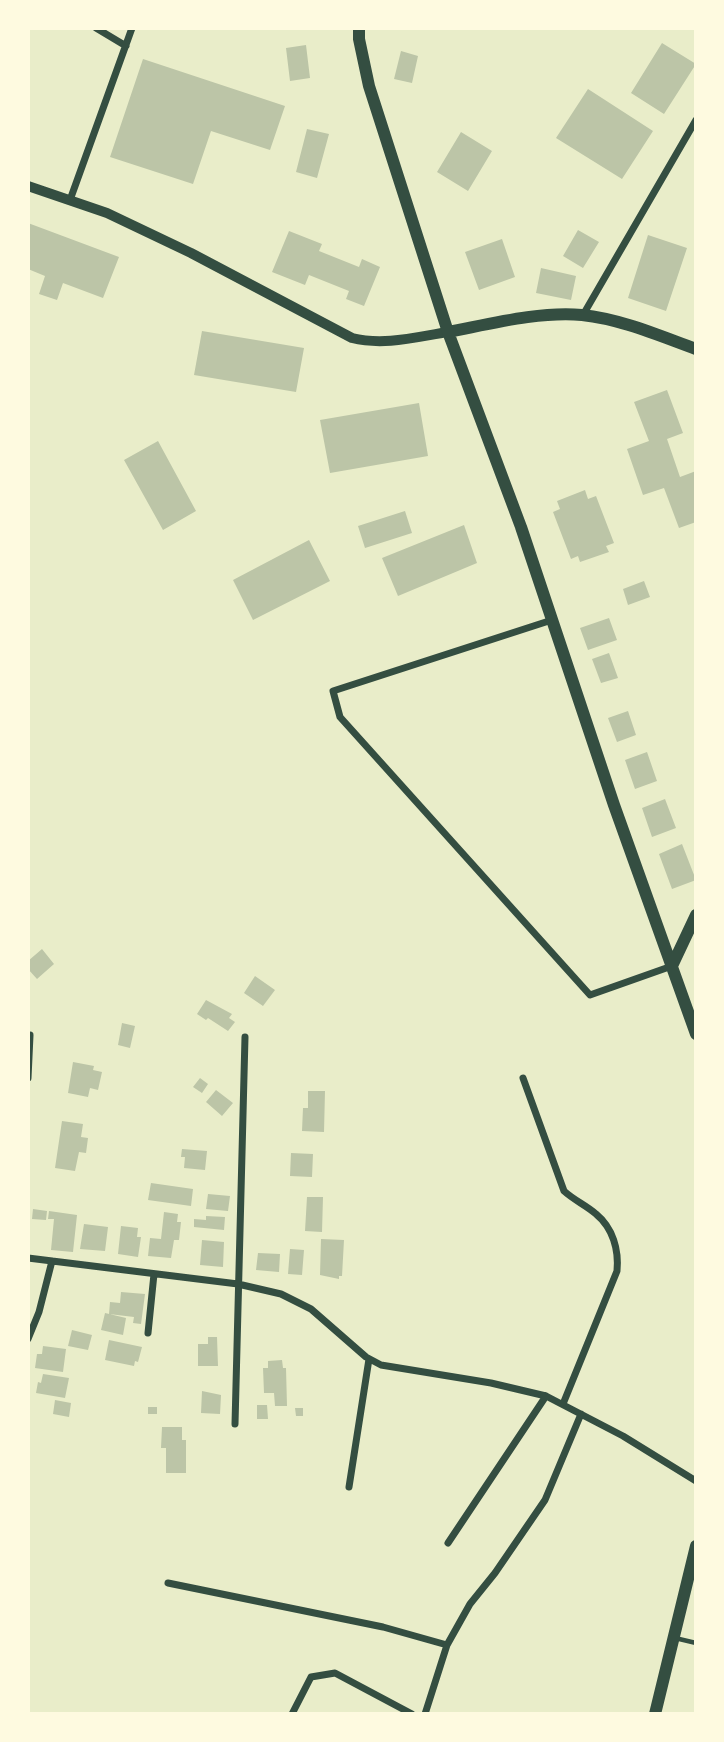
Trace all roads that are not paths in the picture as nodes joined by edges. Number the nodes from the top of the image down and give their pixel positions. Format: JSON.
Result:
{"nodes":[{"id":1,"x":96,"y":28,"type":"edge"},
{"id":2,"x":132,"y":28,"type":"edge"},
{"id":3,"x":359,"y":28,"type":"edge"},
{"id":4,"x":125,"y":46,"type":"junction"},
{"id":5,"x":696,"y":120,"type":"edge"},
{"id":6,"x":28,"y":186,"type":"edge"},
{"id":7,"x":70,"y":200,"type":"junction"},
{"id":8,"x":583,"y":315,"type":"junction"},
{"id":9,"x":448,"y":332,"type":"junction"},
{"id":10,"x":696,"y":349,"type":"edge"},
{"id":11,"x":552,"y":620,"type":"junction"},
{"id":12,"x":696,"y":915,"type":"edge"},
{"id":13,"x":672,"y":966,"type":"junction"},
{"id":14,"x":696,"y":1034,"type":"edge"},
{"id":15,"x":30,"y":1035,"type":"dead end"},
{"id":16,"x":246,"y":1037,"type":"dead end"},
{"id":17,"x":28,"y":1078,"type":"edge"},
{"id":18,"x":523,"y":1078,"type":"dead end"},
{"id":19,"x":28,"y":1258,"type":"edge"},
{"id":20,"x":52,"y":1261,"type":"junction"},
{"id":21,"x":154,"y":1274,"type":"junction"},
{"id":22,"x":238,"y":1284,"type":"junction"},
{"id":23,"x":148,"y":1333,"type":"dead end"},
{"id":24,"x":28,"y":1339,"type":"edge"},
{"id":25,"x":369,"y":1359,"type":"junction"},
{"id":26,"x":546,"y":1396,"type":"junction"},
{"id":27,"x":563,"y":1404,"type":"junction"},
{"id":28,"x":581,"y":1414,"type":"junction"},
{"id":29,"x":236,"y":1424,"type":"dead end"},
{"id":30,"x":696,"y":1481,"type":"edge"},
{"id":31,"x":349,"y":1487,"type":"dead end"},
{"id":32,"x":448,"y":1543,"type":"dead end"},
{"id":33,"x":696,"y":1546,"type":"edge"},
{"id":34,"x":168,"y":1583,"type":"dead end"},
{"id":35,"x":675,"y":1637,"type":"junction"},
{"id":36,"x":696,"y":1643,"type":"edge"},
{"id":37,"x":447,"y":1645,"type":"junction"},
{"id":38,"x":292,"y":1714,"type":"edge"},
{"id":39,"x":411,"y":1714,"type":"edge"},
{"id":40,"x":425,"y":1714,"type":"edge"},
{"id":41,"x":656,"y":1714,"type":"edge"}],
"edges":[{"from":1,"to":4,"type":"street"},
{"from":2,"to":4,"type":"street"},
{"from":3,"to":9,"type":"main road"},
{"from":4,"to":7,"type":"street"},
{"from":5,"to":8,"type":"street"},
{"from":6,"to":7,"type":"street"},
{"from":7,"to":9,"type":"street"},
{"from":8,"to":9,"type":"main road"},
{"from":8,"to":10,"type":"main road"},
{"from":9,"to":11,"type":"main road"},
{"from":11,"to":13,"type":"main road"},
{"from":11,"to":13,"type":"street"},
{"from":12,"to":13,"type":"main road"},
{"from":13,"to":14,"type":"main road"},
{"from":15,"to":17,"type":"street"},
{"from":16,"to":22,"type":"street"},
{"from":18,"to":27,"type":"street"},
{"from":19,"to":20,"type":"street"},
{"from":20,"to":21,"type":"street"},
{"from":20,"to":24,"type":"street"},
{"from":21,"to":22,"type":"street"},
{"from":21,"to":23,"type":"street"},
{"from":22,"to":25,"type":"street"},
{"from":22,"to":29,"type":"street"},
{"from":25,"to":26,"type":"street"},
{"from":25,"to":31,"type":"street"},
{"from":26,"to":27,"type":"street"},
{"from":26,"to":32,"type":"street"},
{"from":27,"to":28,"type":"street"},
{"from":28,"to":30,"type":"street"},
{"from":28,"to":37,"type":"street"},
{"from":33,"to":35,"type":"main road"},
{"from":34,"to":37,"type":"street"},
{"from":35,"to":36,"type":"lane"},
{"from":35,"to":41,"type":"main road"},
{"from":37,"to":40,"type":"street"},
{"from":38,"to":39,"type":"street"}]}
